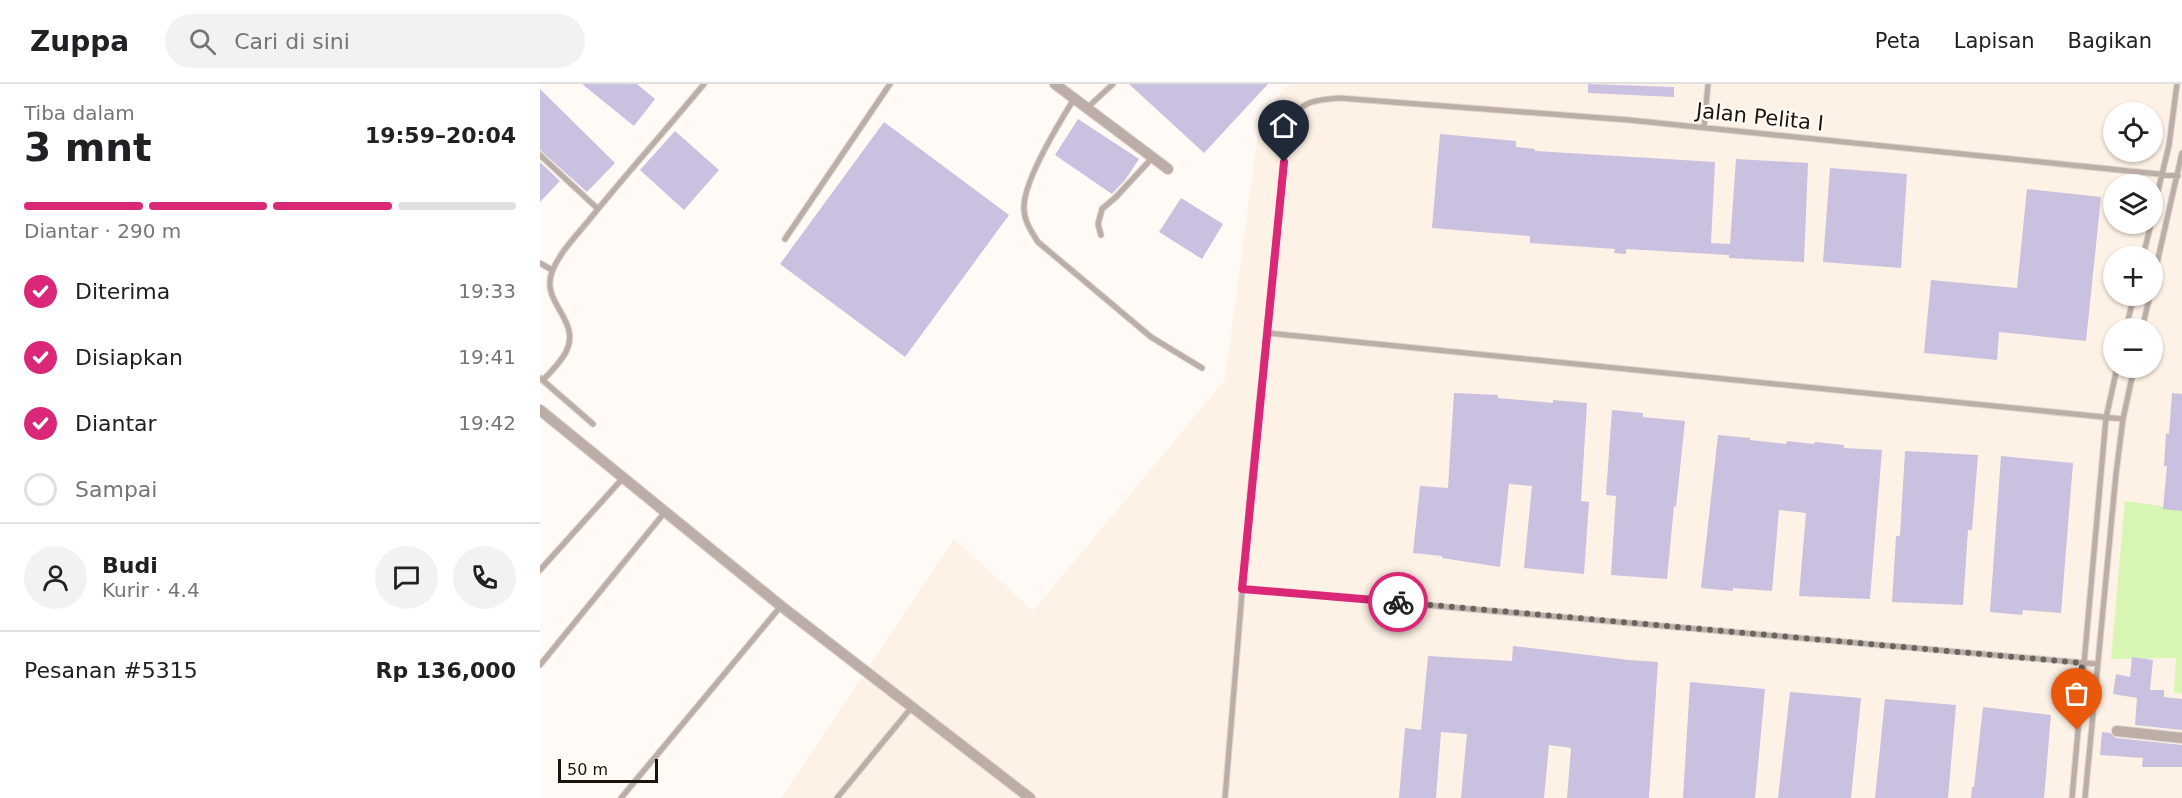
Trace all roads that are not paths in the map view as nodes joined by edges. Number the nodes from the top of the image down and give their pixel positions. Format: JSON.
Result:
{"nodes":[{"id":1,"x":704,"y":84,"type":"edge"},
{"id":2,"x":890,"y":84,"type":"edge"},
{"id":3,"x":1055,"y":84,"type":"edge"},
{"id":4,"x":1113,"y":84,"type":"edge"},
{"id":5,"x":1708,"y":84,"type":"edge"},
{"id":6,"x":2176,"y":84,"type":"edge"},
{"id":7,"x":1074,"y":99,"type":"junction"},
{"id":8,"x":1087,"y":108,"type":"junction"},
{"id":9,"x":1704,"y":128,"type":"junction"},
{"id":10,"x":2182,"y":153,"type":"edge"},
{"id":11,"x":540,"y":155,"type":"edge"},
{"id":12,"x":1153,"y":157,"type":"junction"},
{"id":13,"x":1168,"y":169,"type":"dead end"},
{"id":14,"x":2162,"y":174,"type":"joint"},
{"id":15,"x":2163,"y":174,"type":"edge"},
{"id":16,"x":2178,"y":176,"type":"junction"},
{"id":17,"x":598,"y":209,"type":"junction"},
{"id":18,"x":1101,"y":235,"type":"dead end"},
{"id":19,"x":785,"y":239,"type":"dead end"},
{"id":20,"x":2161,"y":246,"type":"edge"},
{"id":21,"x":540,"y":263,"type":"edge"},
{"id":22,"x":552,"y":270,"type":"junction"},
{"id":23,"x":1267,"y":333,"type":"junction"},
{"id":24,"x":1202,"y":368,"type":"dead end"},
{"id":25,"x":2115,"y":378,"type":"edge"},
{"id":26,"x":2132,"y":378,"type":"edge"},
{"id":27,"x":542,"y":379,"type":"edge"},
{"id":28,"x":540,"y":410,"type":"edge"},
{"id":29,"x":2106,"y":418,"type":"junction"},
{"id":30,"x":2123,"y":419,"type":"junction"},
{"id":31,"x":593,"y":424,"type":"dead end"},
{"id":32,"x":623,"y":478,"type":"junction"},
{"id":33,"x":665,"y":512,"type":"junction"},
{"id":34,"x":540,"y":570,"type":"edge"},
{"id":35,"x":1242,"y":589,"type":"junction"},
{"id":36,"x":782,"y":606,"type":"junction"},
{"id":37,"x":2082,"y":663,"type":"junction"},
{"id":38,"x":2098,"y":664,"type":"junction"},
{"id":39,"x":540,"y":666,"type":"edge"},
{"id":40,"x":911,"y":708,"type":"junction"},
{"id":41,"x":2117,"y":731,"type":"dead end"},
{"id":42,"x":2182,"y":738,"type":"edge"},
{"id":43,"x":621,"y":798,"type":"edge"},
{"id":44,"x":837,"y":798,"type":"edge"},
{"id":45,"x":1030,"y":798,"type":"edge"},
{"id":46,"x":1225,"y":798,"type":"edge"},
{"id":47,"x":2072,"y":798,"type":"edge"},
{"id":48,"x":2085,"y":798,"type":"edge"}],
"edges":[{"from":1,"to":17,"type":"lane"},
{"from":2,"to":19,"type":"lane"},
{"from":3,"to":7,"type":"street"},
{"from":4,"to":8,"type":"lane"},
{"from":5,"to":9,"type":"lane"},
{"from":6,"to":14,"type":"lane"},
{"from":7,"to":8,"type":"street"},
{"from":7,"to":24,"type":"lane"},
{"from":8,"to":12,"type":"street"},
{"from":9,"to":14,"type":"lane","name":"Jalan Pelita I"},
{"from":9,"to":23,"type":"lane","name":"Jalan Pelita I"},
{"from":10,"to":16,"type":"lane"},
{"from":11,"to":17,"type":"lane"},
{"from":12,"to":13,"type":"street"},
{"from":12,"to":18,"type":"lane"},
{"from":15,"to":16,"type":"lane","name":"Jalan Pelita I"},
{"from":16,"to":20,"type":"lane"},
{"from":17,"to":22,"type":"lane"},
{"from":21,"to":22,"type":"lane"},
{"from":22,"to":27,"type":"lane"},
{"from":23,"to":29,"type":"lane"},
{"from":23,"to":35,"type":"lane","name":"Jalan Pelita I"},
{"from":25,"to":29,"type":"lane"},
{"from":26,"to":30,"type":"lane"},
{"from":27,"to":31,"type":"lane"},
{"from":28,"to":32,"type":"street"},
{"from":29,"to":30,"type":"lane"},
{"from":29,"to":37,"type":"lane"},
{"from":30,"to":38,"type":"lane"},
{"from":32,"to":33,"type":"street"},
{"from":32,"to":34,"type":"lane"},
{"from":33,"to":36,"type":"street"},
{"from":33,"to":39,"type":"lane"},
{"from":35,"to":37,"type":"lane"},
{"from":35,"to":46,"type":"lane","name":"Jalan Pelita I"},
{"from":36,"to":40,"type":"street"},
{"from":36,"to":43,"type":"lane"},
{"from":37,"to":38,"type":"lane"},
{"from":37,"to":47,"type":"lane"},
{"from":38,"to":48,"type":"lane"},
{"from":40,"to":44,"type":"lane"},
{"from":40,"to":45,"type":"street"},
{"from":41,"to":42,"type":"street"}]}
